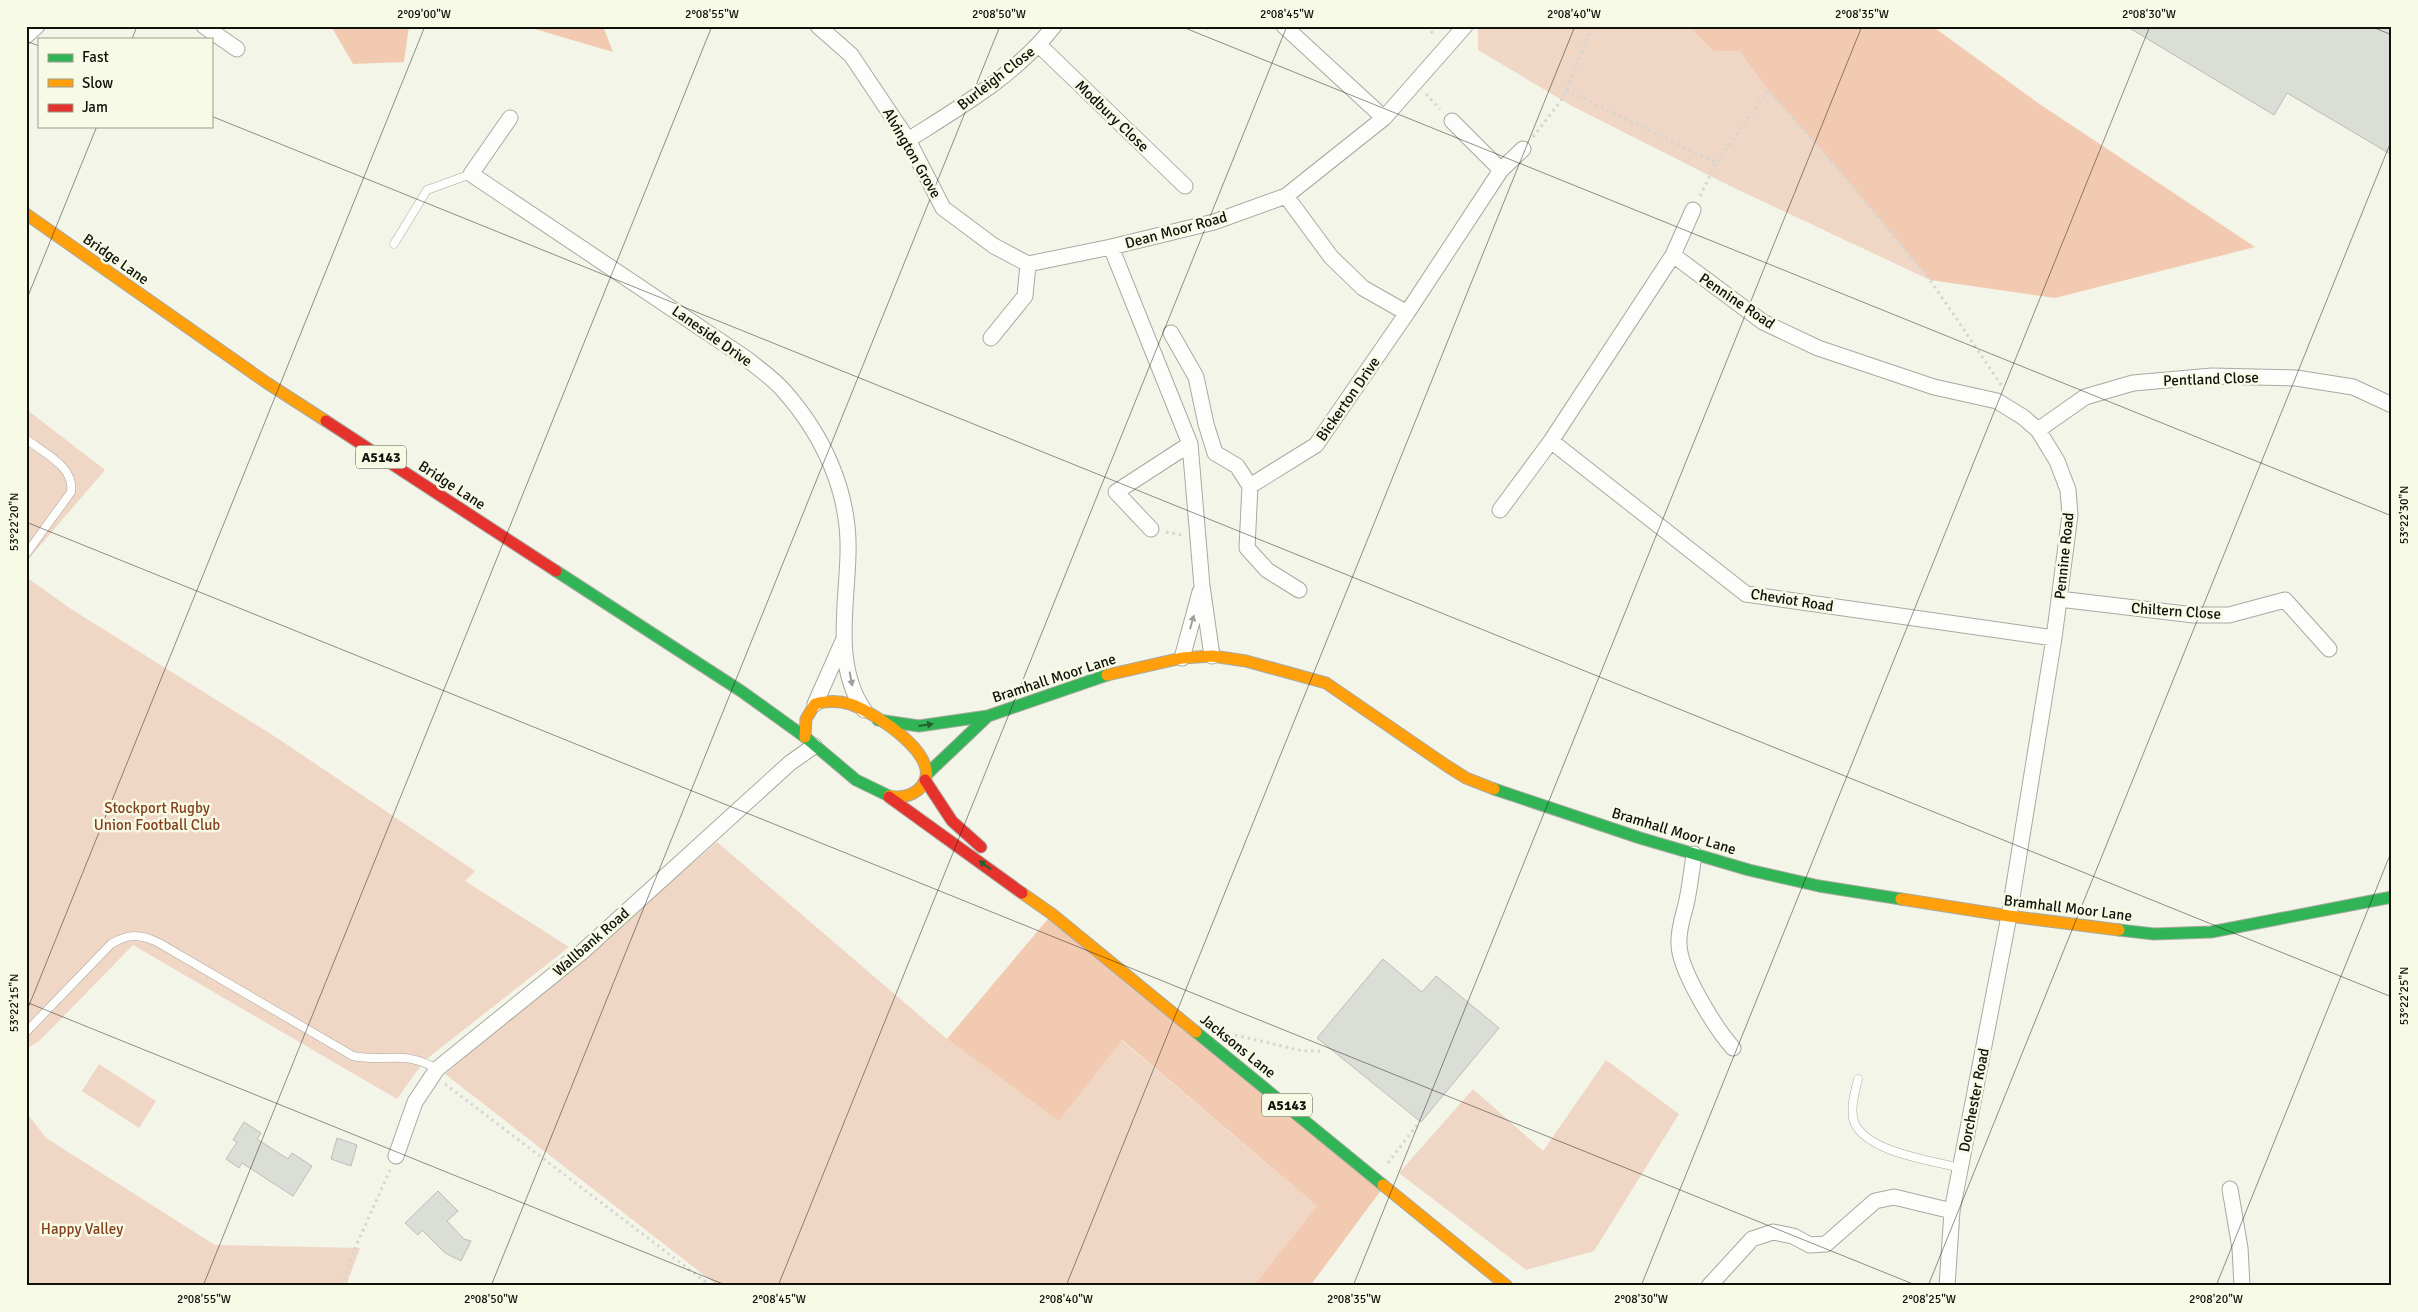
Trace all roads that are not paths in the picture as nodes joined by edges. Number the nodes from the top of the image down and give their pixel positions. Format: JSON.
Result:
{"nodes":[{"id":1,"x":37,"y":26,"type":"edge"},
{"id":2,"x":204,"y":26,"type":"edge"},
{"id":3,"x":818,"y":26,"type":"edge"},
{"id":4,"x":1054,"y":26,"type":"edge"},
{"id":5,"x":1284,"y":26,"type":"edge"},
{"id":6,"x":1465,"y":26,"type":"edge"},
{"id":7,"x":26,"y":36,"type":"edge"},
{"id":8,"x":1039,"y":45,"type":"junction"},
{"id":9,"x":237,"y":49,"type":"dead end"},
{"id":10,"x":510,"y":118,"type":"dead end"},
{"id":11,"x":1384,"y":118,"type":"junction"},
{"id":12,"x":1452,"y":121,"type":"road end"},
{"id":13,"x":908,"y":140,"type":"junction"},
{"id":14,"x":1524,"y":149,"type":"road end"},
{"id":15,"x":1501,"y":170,"type":"junction"},
{"id":16,"x":471,"y":174,"type":"junction"},
{"id":17,"x":1185,"y":186,"type":"dead end"},
{"id":18,"x":1286,"y":196,"type":"junction"},
{"id":19,"x":1693,"y":210,"type":"road end"},
{"id":20,"x":26,"y":214,"type":"edge"},
{"id":21,"x":394,"y":244,"type":"dead end"},
{"id":22,"x":1111,"y":247,"type":"junction"},
{"id":23,"x":1673,"y":256,"type":"junction"},
{"id":24,"x":1028,"y":264,"type":"junction"},
{"id":25,"x":1407,"y":314,"type":"junction"},
{"id":26,"x":1171,"y":333,"type":"dead end"},
{"id":27,"x":990,"y":338,"type":"dead end"},
{"id":28,"x":2392,"y":405,"type":"edge"},
{"id":29,"x":2038,"y":430,"type":"junction"},
{"id":30,"x":26,"y":439,"type":"edge"},
{"id":31,"x":1550,"y":441,"type":"junction"},
{"id":32,"x":1190,"y":444,"type":"junction"},
{"id":33,"x":1250,"y":486,"type":"junction"},
{"id":34,"x":1500,"y":510,"type":"dead end"},
{"id":35,"x":1151,"y":529,"type":"road end"},
{"id":36,"x":26,"y":554,"type":"edge"},
{"id":37,"x":1202,"y":586,"type":"junction"},
{"id":38,"x":1300,"y":590,"type":"dead end"},
{"id":39,"x":2059,"y":599,"type":"junction"},
{"id":40,"x":2054,"y":638,"type":"junction"},
{"id":41,"x":843,"y":641,"type":"junction"},
{"id":42,"x":2329,"y":648,"type":"dead end"},
{"id":43,"x":1212,"y":656,"type":"junction"},
{"id":44,"x":1182,"y":658,"type":"junction"},
{"id":45,"x":741,"y":691,"type":"junction"},
{"id":46,"x":775,"y":700,"type":"dead end"},
{"id":47,"x":810,"y":706,"type":"junction"},
{"id":48,"x":988,"y":716,"type":"junction"},
{"id":49,"x":872,"y":717,"type":"junction"},
{"id":50,"x":809,"y":742,"type":"junction"},
{"id":51,"x":926,"y":777,"type":"junction"},
{"id":52,"x":889,"y":797,"type":"junction"},
{"id":53,"x":1694,"y":854,"type":"junction"},
{"id":54,"x":2392,"y":897,"type":"edge"},
{"id":55,"x":2009,"y":916,"type":"junction"},
{"id":56,"x":1066,"y":925,"type":"junction"},
{"id":57,"x":26,"y":1032,"type":"edge"},
{"id":58,"x":1733,"y":1048,"type":"dead end"},
{"id":59,"x":435,"y":1072,"type":"junction"},
{"id":60,"x":1858,"y":1079,"type":"dead end"},
{"id":61,"x":396,"y":1156,"type":"road end"},
{"id":62,"x":1960,"y":1168,"type":"junction"},
{"id":63,"x":2230,"y":1189,"type":"dead end"},
{"id":64,"x":1952,"y":1211,"type":"junction"},
{"id":65,"x":1507,"y":1286,"type":"edge"},
{"id":66,"x":1709,"y":1286,"type":"edge"},
{"id":67,"x":1947,"y":1286,"type":"edge"},
{"id":68,"x":2242,"y":1286,"type":"edge"}],
"edges":[{"from":1,"to":7,"type":"street"},
{"from":2,"to":9,"type":"street"},
{"from":3,"to":13,"type":"street","name":"Alvington Grove"},
{"from":4,"to":8,"type":"street","name":"Burleigh Close"},
{"from":5,"to":11,"type":"street"},
{"from":6,"to":11,"type":"street","name":"Dean Moor Road"},
{"from":8,"to":13,"type":"street","name":"Burleigh Close"},
{"from":8,"to":17,"type":"street","name":"Modbury Close"},
{"from":10,"to":16,"type":"street"},
{"from":11,"to":18,"type":"street","name":"Dean Moor Road"},
{"from":12,"to":15,"type":"street"},
{"from":13,"to":24,"type":"street","name":"Alvington Grove"},
{"from":14,"to":15,"type":"street","name":"Bickerton Drive"},
{"from":15,"to":25,"type":"street","name":"Bickerton Drive"},
{"from":16,"to":21,"type":"lane"},
{"from":16,"to":41,"type":"street","name":"Laneside Drive"},
{"from":18,"to":22,"type":"street","name":"Dean Moor Road"},
{"from":18,"to":25,"type":"street"},
{"from":19,"to":23,"type":"street"},
{"from":20,"to":45,"type":"main road","name":"Bridge Lane","number":"A5143"},
{"from":22,"to":24,"type":"street"},
{"from":22,"to":32,"type":"street","name":"Dean Moor Road"},
{"from":23,"to":29,"type":"street","name":"Pennine Road"},
{"from":23,"to":31,"type":"street"},
{"from":24,"to":27,"type":"street"},
{"from":25,"to":33,"type":"street","name":"Bickerton Drive"},
{"from":26,"to":33,"type":"street"},
{"from":28,"to":29,"type":"street","name":"Pentland Close"},
{"from":29,"to":39,"type":"street","name":"Pennine Road"},
{"from":30,"to":36,"type":"lane"},
{"from":31,"to":34,"type":"street"},
{"from":31,"to":40,"type":"street","name":"Cheviot Road"},
{"from":32,"to":35,"type":"street"},
{"from":32,"to":37,"type":"street","name":"Dean Moor Road"},
{"from":33,"to":38,"type":"street"},
{"from":37,"to":43,"type":"street","name":"Dean Moor Road"},
{"from":44,"to":37,"type":"street","name":"Dean Moor Road","one_way":true},
{"from":39,"to":40,"type":"street","name":"Pennine Road"},
{"from":39,"to":42,"type":"street","name":"Chiltern Close"},
{"from":40,"to":55,"type":"street","name":"Pennine Road"},
{"from":41,"to":47,"type":"street","name":"Laneside Drive"},
{"from":41,"to":49,"type":"street","name":"Laneside Drive","one_way":true},
{"from":43,"to":44,"type":"main road","name":"Bramhall Moor Lane"},
{"from":43,"to":53,"type":"main road","name":"Bramhall Moor Lane"},
{"from":44,"to":48,"type":"main road","name":"Bramhall Moor Lane"},
{"from":45,"to":46,"type":"main road","name":"Bridge Lane","number":"A5143"},
{"from":45,"to":50,"type":"main road","name":"Bridge Lane","number":"A5143"},
{"from":47,"to":49,"type":"main road"},
{"from":47,"to":50,"type":"main road"},
{"from":49,"to":48,"type":"main road","name":"Bramhall Moor Lane","one_way":true},
{"from":48,"to":51,"type":"main road","name":"Bramhall Moor Lane"},
{"from":49,"to":51,"type":"main road","name":"Jacksons Lane"},
{"from":50,"to":52,"type":"main road","name":"Bridge Lane"},
{"from":50,"to":59,"type":"street","name":"Wallbank Road"},
{"from":51,"to":52,"type":"main road","name":"Bramhall Moor Lane"},
{"from":51,"to":56,"type":"main road","name":"Jacksons Lane","number":"A5143"},
{"from":56,"to":52,"type":"main road","name":"Jacksons Lane","number":"A5143","one_way":true},
{"from":53,"to":55,"type":"main road","name":"Bramhall Moor Lane"},
{"from":53,"to":58,"type":"street"},
{"from":54,"to":55,"type":"main road","name":"Bramhall Moor Lane"},
{"from":55,"to":62,"type":"street","name":"Dorchester Road"},
{"from":56,"to":65,"type":"main road","name":"Jacksons Lane","number":"A5143"},
{"from":57,"to":59,"type":"lane"},
{"from":59,"to":61,"type":"street","name":"Wallbank Road"},
{"from":60,"to":62,"type":"lane"},
{"from":62,"to":64,"type":"street","name":"Dorchester Road"},
{"from":63,"to":68,"type":"street"},
{"from":64,"to":66,"type":"street"},
{"from":64,"to":67,"type":"street","name":"Dorchester Road"}]}
